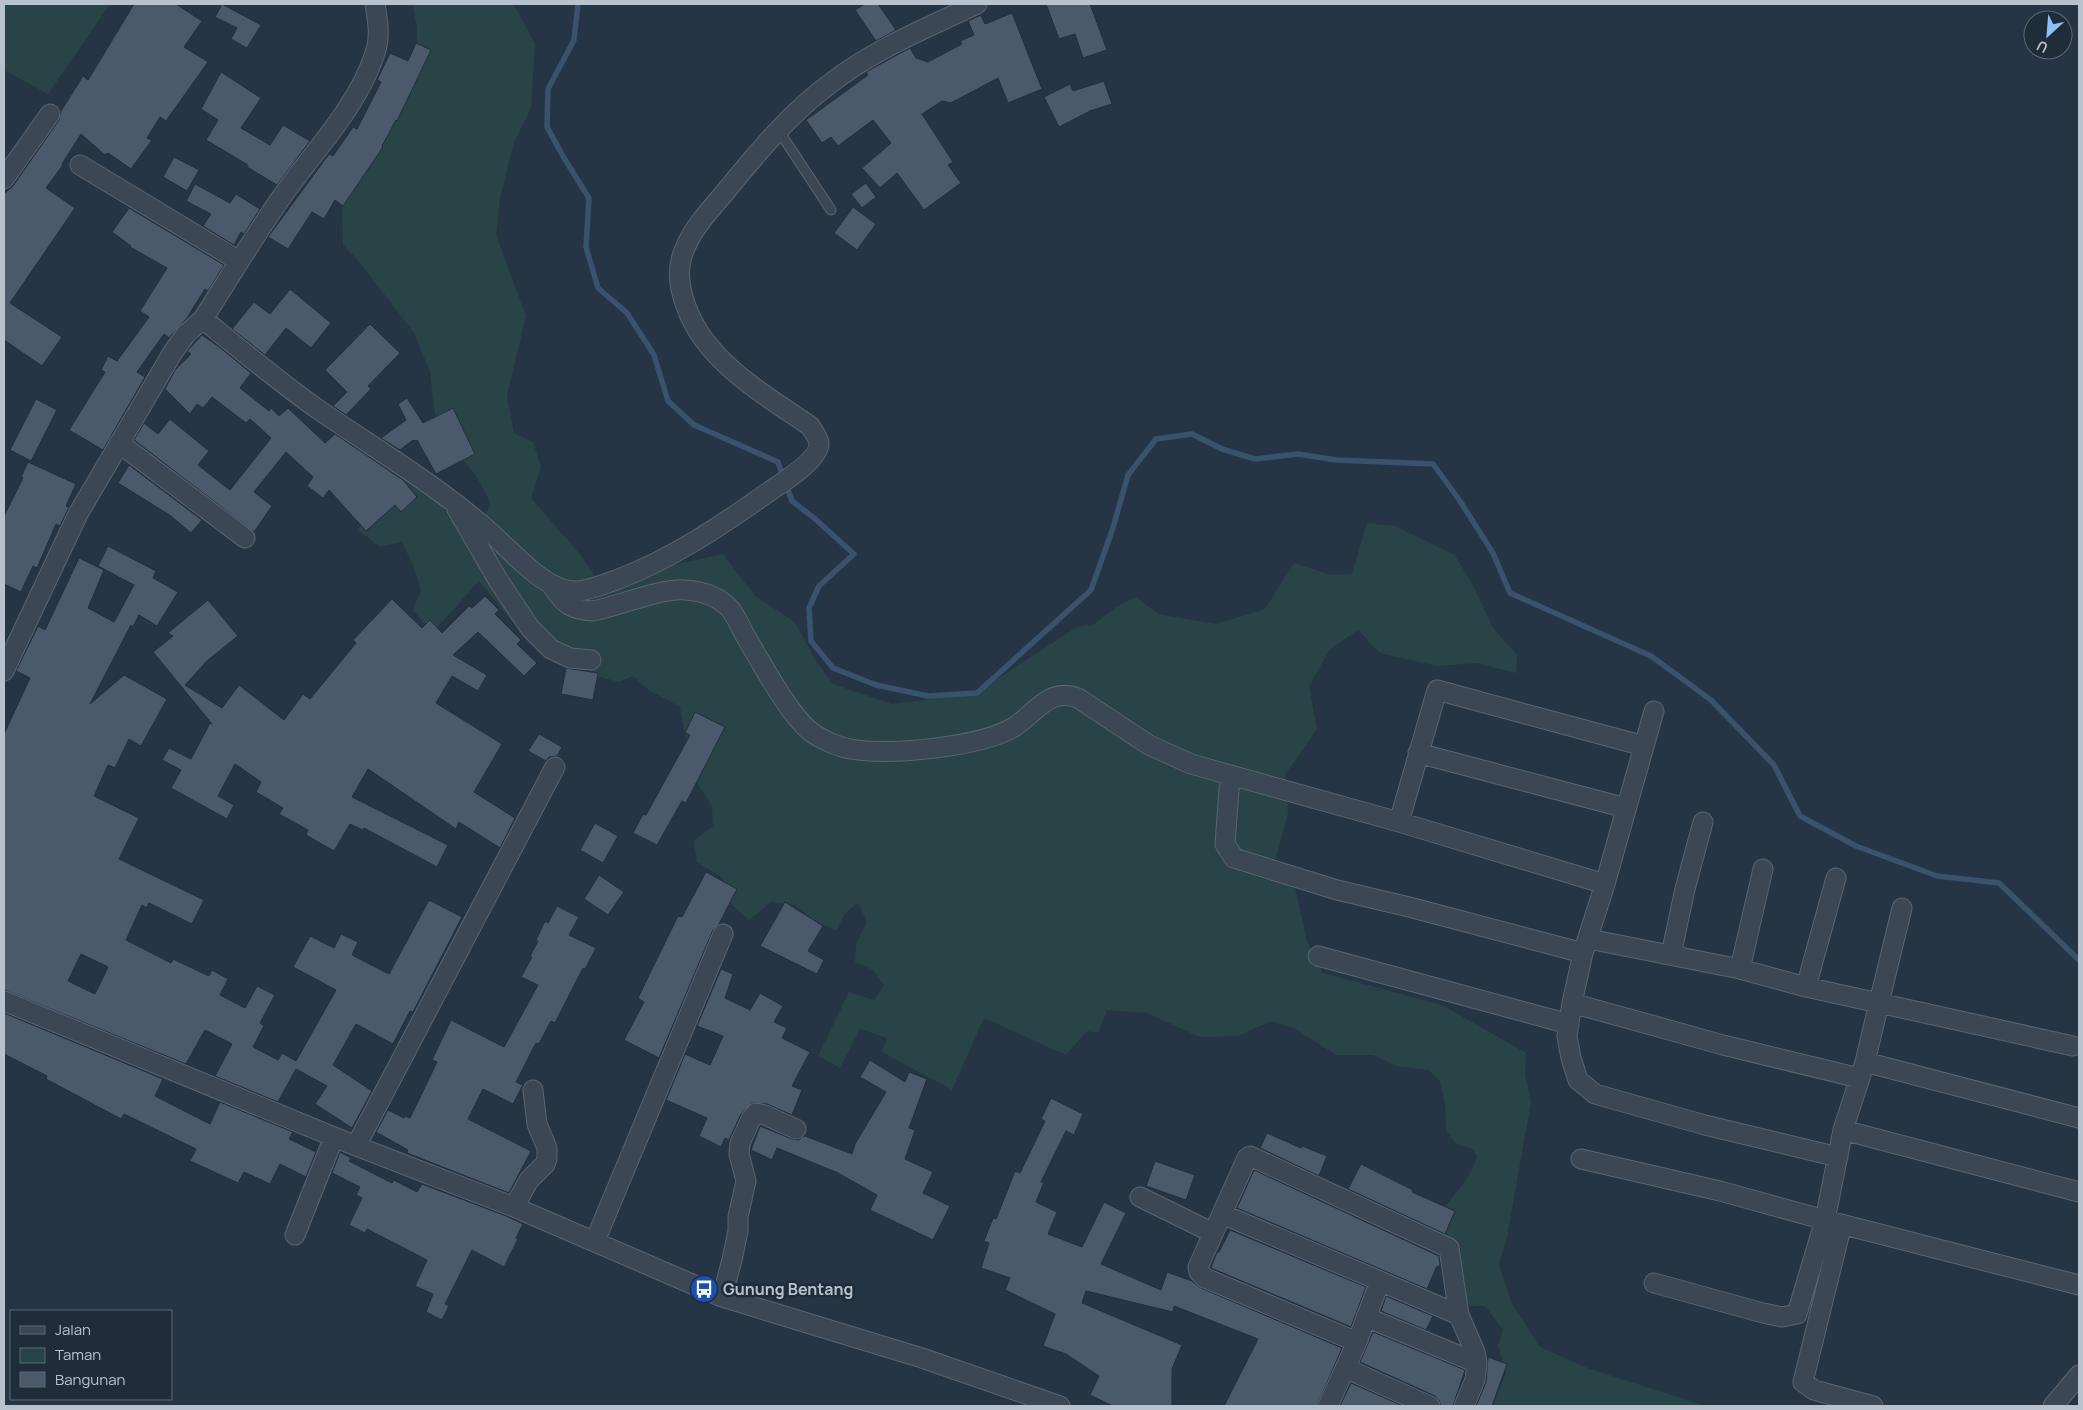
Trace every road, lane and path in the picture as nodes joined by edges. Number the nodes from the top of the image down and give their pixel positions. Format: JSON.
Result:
{"nodes":[{"id":1,"x":375,"y":4,"type":"edge"},
{"id":2,"x":976,"y":4,"type":"edge"},
{"id":3,"x":50,"y":114,"type":"dead end"},
{"id":4,"x":779,"y":131,"type":"junction"},
{"id":5,"x":80,"y":165,"type":"dead end"},
{"id":6,"x":4,"y":179,"type":"edge"},
{"id":7,"x":831,"y":210,"type":"dead end"},
{"id":8,"x":239,"y":261,"type":"junction"},
{"id":9,"x":203,"y":319,"type":"junction"},
{"id":10,"x":119,"y":443,"type":"junction"},
{"id":11,"x":454,"y":503,"type":"junction"},
{"id":12,"x":245,"y":538,"type":"dead end"},
{"id":13,"x":552,"y":586,"type":"junction"},
{"id":14,"x":591,"y":660,"type":"dead end"},
{"id":15,"x":4,"y":671,"type":"edge"},
{"id":16,"x":1654,"y":711,"type":"dead end"},
{"id":17,"x":1644,"y":746,"type":"junction"},
{"id":18,"x":1418,"y":752,"type":"junction"},
{"id":19,"x":555,"y":767,"type":"dead end"},
{"id":20,"x":1230,"y":775,"type":"junction"},
{"id":21,"x":1626,"y":808,"type":"junction"},
{"id":22,"x":1399,"y":822,"type":"junction"},
{"id":23,"x":1703,"y":822,"type":"dead end"},
{"id":24,"x":1763,"y":869,"type":"dead end"},
{"id":25,"x":1836,"y":878,"type":"dead end"},
{"id":26,"x":1605,"y":884,"type":"junction"},
{"id":27,"x":1902,"y":908,"type":"dead end"},
{"id":28,"x":723,"y":934,"type":"dead end"},
{"id":29,"x":1586,"y":946,"type":"junction"},
{"id":30,"x":1671,"y":955,"type":"junction"},
{"id":31,"x":1318,"y":956,"type":"dead end"},
{"id":32,"x":1740,"y":969,"type":"junction"},
{"id":33,"x":1806,"y":987,"type":"junction"},
{"id":34,"x":4,"y":1001,"type":"edge"},
{"id":35,"x":1572,"y":1003,"type":"junction"},
{"id":36,"x":1878,"y":1003,"type":"junction"},
{"id":37,"x":1569,"y":1024,"type":"junction"},
{"id":38,"x":2073,"y":1046,"type":"dead end"},
{"id":39,"x":1862,"y":1070,"type":"junction"},
{"id":40,"x":533,"y":1090,"type":"dead end"},
{"id":41,"x":2079,"y":1118,"type":"edge"},
{"id":42,"x":796,"y":1129,"type":"dead end"},
{"id":43,"x":1843,"y":1130,"type":"junction"},
{"id":44,"x":334,"y":1138,"type":"junction"},
{"id":45,"x":356,"y":1146,"type":"junction"},
{"id":46,"x":1838,"y":1157,"type":"junction"},
{"id":47,"x":1581,"y":1159,"type":"dead end"},
{"id":48,"x":2079,"y":1192,"type":"edge"},
{"id":49,"x":1140,"y":1197,"type":"dead end"},
{"id":50,"x":514,"y":1208,"type":"junction"},
{"id":51,"x":1222,"y":1214,"type":"junction"},
{"id":52,"x":1833,"y":1222,"type":"junction"},
{"id":53,"x":1213,"y":1231,"type":"junction"},
{"id":54,"x":295,"y":1235,"type":"dead end"},
{"id":55,"x":595,"y":1241,"type":"junction"},
{"id":56,"x":1380,"y":1281,"type":"junction"},
{"id":57,"x":1654,"y":1283,"type":"dead end"},
{"id":58,"x":2079,"y":1285,"type":"edge"},
{"id":59,"x":722,"y":1297,"type":"junction"},
{"id":60,"x":1459,"y":1315,"type":"junction"},
{"id":61,"x":1366,"y":1317,"type":"junction"},
{"id":62,"x":1357,"y":1342,"type":"junction"},
{"id":63,"x":1477,"y":1364,"type":"junction"},
{"id":64,"x":1345,"y":1368,"type":"junction"},
{"id":65,"x":2079,"y":1376,"type":"edge"},
{"id":66,"x":1060,"y":1406,"type":"edge"},
{"id":67,"x":1328,"y":1406,"type":"edge"},
{"id":68,"x":1430,"y":1406,"type":"edge"},
{"id":69,"x":1464,"y":1406,"type":"edge"},
{"id":70,"x":1873,"y":1406,"type":"edge"},
{"id":71,"x":2053,"y":1406,"type":"edge"}],
"edges":[{"from":1,"to":8,"type":"street"},
{"from":2,"to":4,"type":"street"},
{"from":3,"to":6,"type":"street"},
{"from":4,"to":7,"type":"lane"},
{"from":4,"to":13,"type":"street"},
{"from":5,"to":8,"type":"street"},
{"from":8,"to":9,"type":"street"},
{"from":9,"to":10,"type":"street"},
{"from":9,"to":11,"type":"street"},
{"from":10,"to":12,"type":"street"},
{"from":10,"to":15,"type":"street"},
{"from":11,"to":13,"type":"street"},
{"from":11,"to":14,"type":"street"},
{"from":13,"to":20,"type":"street"},
{"from":16,"to":17,"type":"street"},
{"from":17,"to":18,"type":"street"},
{"from":17,"to":21,"type":"street"},
{"from":18,"to":21,"type":"street"},
{"from":18,"to":22,"type":"street"},
{"from":19,"to":45,"type":"street"},
{"from":20,"to":22,"type":"street"},
{"from":20,"to":29,"type":"street"},
{"from":21,"to":26,"type":"street"},
{"from":22,"to":26,"type":"street"},
{"from":23,"to":30,"type":"street"},
{"from":24,"to":32,"type":"street"},
{"from":25,"to":33,"type":"street"},
{"from":26,"to":29,"type":"street"},
{"from":27,"to":36,"type":"street"},
{"from":28,"to":55,"type":"street"},
{"from":29,"to":30,"type":"street"},
{"from":29,"to":35,"type":"street"},
{"from":30,"to":32,"type":"street"},
{"from":31,"to":37,"type":"street"},
{"from":32,"to":33,"type":"street"},
{"from":33,"to":36,"type":"street"},
{"from":34,"to":44,"type":"street"},
{"from":35,"to":37,"type":"street"},
{"from":35,"to":39,"type":"street"},
{"from":36,"to":38,"type":"street"},
{"from":36,"to":39,"type":"street"},
{"from":37,"to":46,"type":"street"},
{"from":39,"to":41,"type":"street"},
{"from":39,"to":43,"type":"street"},
{"from":40,"to":50,"type":"street"},
{"from":42,"to":59,"type":"street"},
{"from":43,"to":46,"type":"street"},
{"from":43,"to":48,"type":"street"},
{"from":44,"to":45,"type":"street"},
{"from":44,"to":54,"type":"street"},
{"from":45,"to":50,"type":"street"},
{"from":46,"to":52,"type":"street"},
{"from":47,"to":52,"type":"street"},
{"from":49,"to":53,"type":"street"},
{"from":50,"to":55,"type":"street"},
{"from":51,"to":53,"type":"street"},
{"from":51,"to":56,"type":"street"},
{"from":51,"to":60,"type":"street"},
{"from":52,"to":57,"type":"street"},
{"from":52,"to":58,"type":"street"},
{"from":52,"to":70,"type":"street"},
{"from":53,"to":62,"type":"street"},
{"from":55,"to":59,"type":"street"},
{"from":56,"to":60,"type":"street"},
{"from":56,"to":61,"type":"street"},
{"from":59,"to":66,"type":"street"},
{"from":60,"to":63,"type":"street"},
{"from":61,"to":62,"type":"street"},
{"from":61,"to":63,"type":"street"},
{"from":62,"to":64,"type":"street"},
{"from":63,"to":69,"type":"street"},
{"from":64,"to":67,"type":"street"},
{"from":64,"to":68,"type":"street"},
{"from":65,"to":71,"type":"street"}]}
